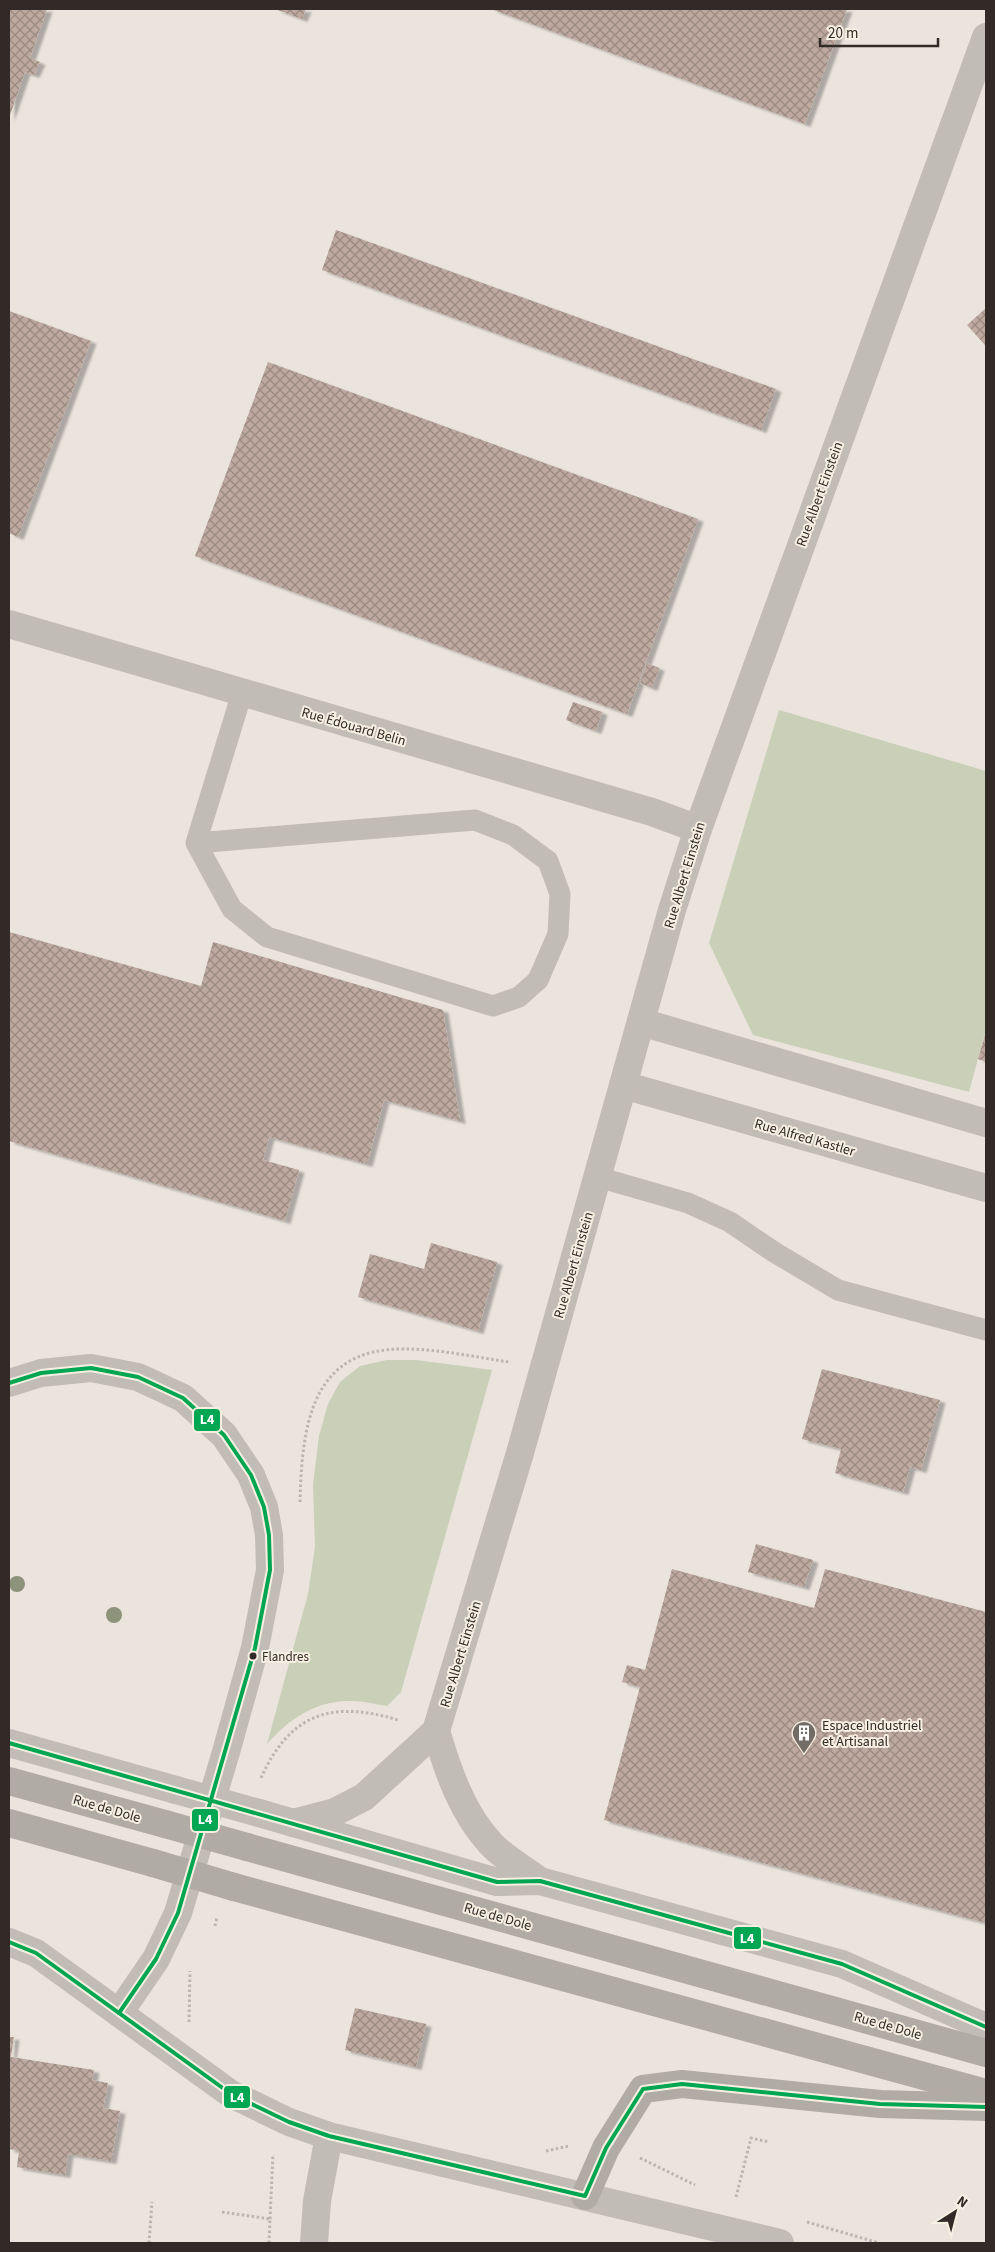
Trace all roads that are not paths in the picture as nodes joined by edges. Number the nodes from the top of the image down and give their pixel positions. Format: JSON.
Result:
{"nodes":[{"id":1,"x":986,"y":37,"type":"edge"},
{"id":2,"x":9,"y":624,"type":"edge"},
{"id":3,"x":242,"y":693,"type":"junction"},
{"id":4,"x":698,"y":829,"type":"junction"},
{"id":5,"x":196,"y":843,"type":"junction"},
{"id":6,"x":640,"y":1022,"type":"junction"},
{"id":7,"x":623,"y":1085,"type":"junction"},
{"id":8,"x":986,"y":1123,"type":"edge"},
{"id":9,"x":598,"y":1177,"type":"junction"},
{"id":10,"x":986,"y":1188,"type":"edge"},
{"id":11,"x":986,"y":1330,"type":"edge"},
{"id":12,"x":9,"y":1384,"type":"edge"},
{"id":13,"x":436,"y":1731,"type":"junction"},
{"id":14,"x":9,"y":1743,"type":"edge"},
{"id":15,"x":9,"y":1781,"type":"edge"},
{"id":16,"x":9,"y":1823,"type":"edge"},
{"id":17,"x":293,"y":1823,"type":"junction"},
{"id":18,"x":540,"y":1881,"type":"junction"},
{"id":19,"x":9,"y":1942,"type":"edge"},
{"id":20,"x":119,"y":2013,"type":"junction"},
{"id":21,"x":986,"y":2027,"type":"edge"},
{"id":22,"x":986,"y":2053,"type":"edge"},
{"id":23,"x":986,"y":2093,"type":"edge"},
{"id":24,"x":986,"y":2107,"type":"edge"},
{"id":25,"x":329,"y":2136,"type":"junction"},
{"id":26,"x":585,"y":2196,"type":"junction"},
{"id":27,"x":314,"y":2243,"type":"edge"},
{"id":28,"x":780,"y":2243,"type":"edge"}],
"edges":[{"from":1,"to":4,"type":"street","name":"Rue Albert Einstein"},
{"from":2,"to":3,"type":"street","name":"Rue Édouard Belin"},
{"from":3,"to":4,"type":"street","name":"Rue Édouard Belin"},
{"from":3,"to":5,"type":"lane"},
{"from":4,"to":6,"type":"street","name":"Rue Albert Einstein"},
{"from":5,"to":5,"type":"lane"},
{"from":6,"to":7,"type":"street","name":"Rue Albert Einstein"},
{"from":6,"to":8,"type":"street"},
{"from":7,"to":9,"type":"street","name":"Rue Albert Einstein"},
{"from":7,"to":10,"type":"street","name":"Rue Alfred Kastler"},
{"from":9,"to":11,"type":"lane"},
{"from":9,"to":13,"type":"street","name":"Rue Albert Einstein"},
{"from":12,"to":20,"type":"street"},
{"from":13,"to":17,"type":"street"},
{"from":13,"to":18,"type":"street"},
{"from":14,"to":17,"type":"street","bridge":true},
{"from":15,"to":22,"type":"main road","name":"Rue de Dole","bridge":true},
{"from":16,"to":23,"type":"main road","bridge":true},
{"from":17,"to":18,"type":"street"},
{"from":18,"to":21,"type":"street"},
{"from":19,"to":20,"type":"street"},
{"from":20,"to":25,"type":"street"},
{"from":24,"to":26,"type":"main road"},
{"from":25,"to":26,"type":"street"},
{"from":25,"to":27,"type":"street"},
{"from":26,"to":28,"type":"street"}]}
